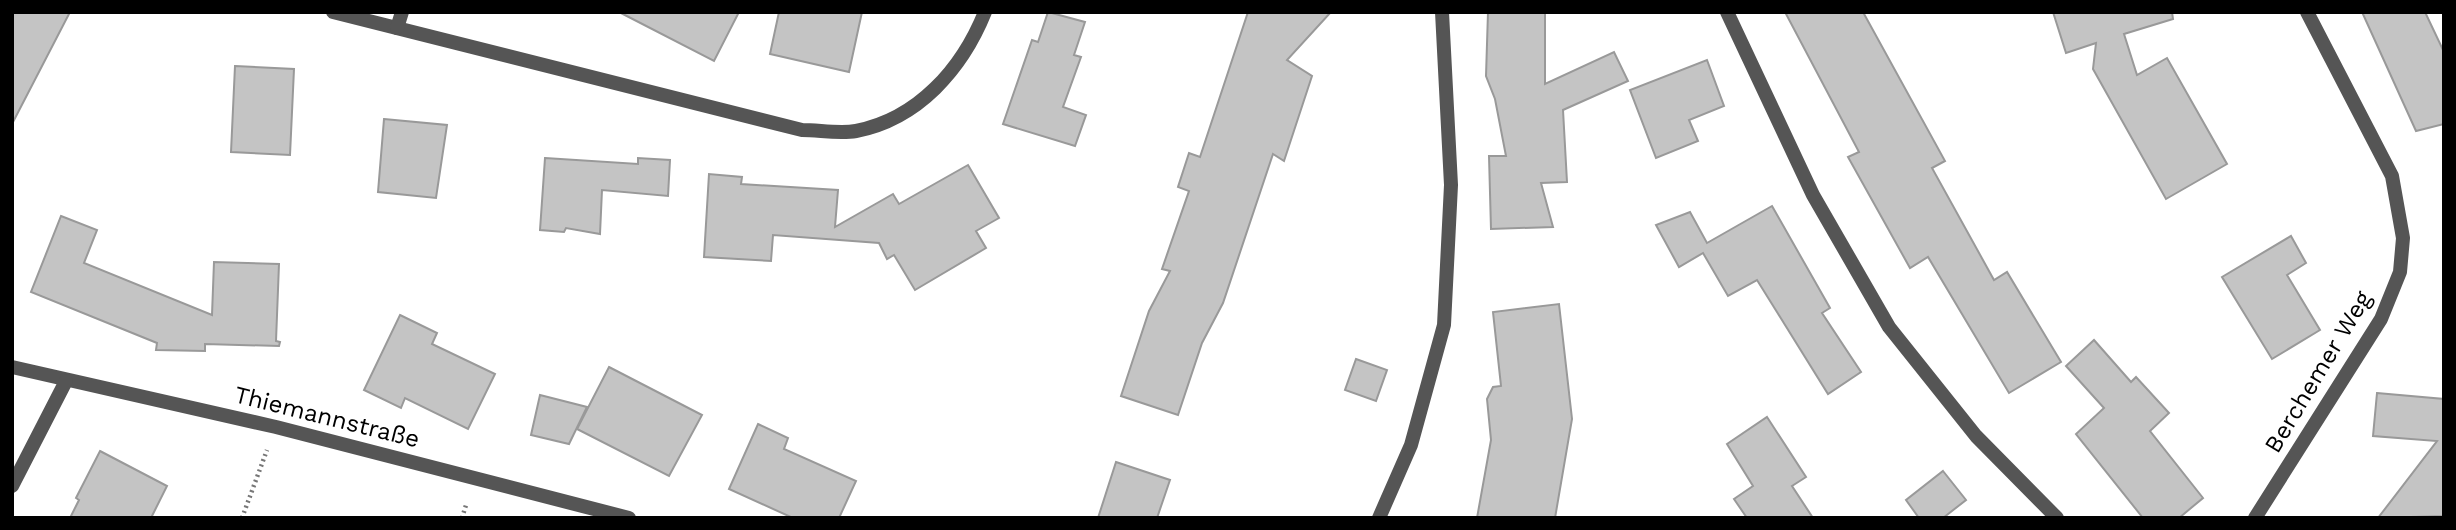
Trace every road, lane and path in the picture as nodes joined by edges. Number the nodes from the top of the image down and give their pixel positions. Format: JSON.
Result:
{"nodes":[{"id":1,"x":333,"y":12,"type":"edge"},
{"id":2,"x":401,"y":12,"type":"edge"},
{"id":3,"x":985,"y":12,"type":"edge"},
{"id":4,"x":1441,"y":12,"type":"edge"},
{"id":5,"x":1727,"y":12,"type":"edge"},
{"id":6,"x":2307,"y":12,"type":"edge"},
{"id":7,"x":397,"y":28,"type":"junction"},
{"id":8,"x":12,"y":367,"type":"edge"},
{"id":9,"x":66,"y":381,"type":"junction"},
{"id":10,"x":260,"y":469,"type":"dead end"},
{"id":11,"x":12,"y":486,"type":"edge"},
{"id":12,"x":242,"y":518,"type":"edge"},
{"id":13,"x":629,"y":518,"type":"edge"},
{"id":14,"x":1379,"y":518,"type":"edge"},
{"id":15,"x":2057,"y":518,"type":"edge"},
{"id":16,"x":2255,"y":518,"type":"edge"}],
"edges":[{"from":1,"to":7,"type":"street"},
{"from":2,"to":7,"type":"street"},
{"from":3,"to":7,"type":"street"},
{"from":4,"to":14,"type":"street"},
{"from":5,"to":15,"type":"street"},
{"from":6,"to":16,"type":"street","name":"Berchemer Weg"},
{"from":8,"to":9,"type":"street","name":"Thiemannstraße"},
{"from":9,"to":11,"type":"street"},
{"from":9,"to":13,"type":"street","name":"Thiemannstraße"},
{"from":10,"to":12,"type":"path"}]}
